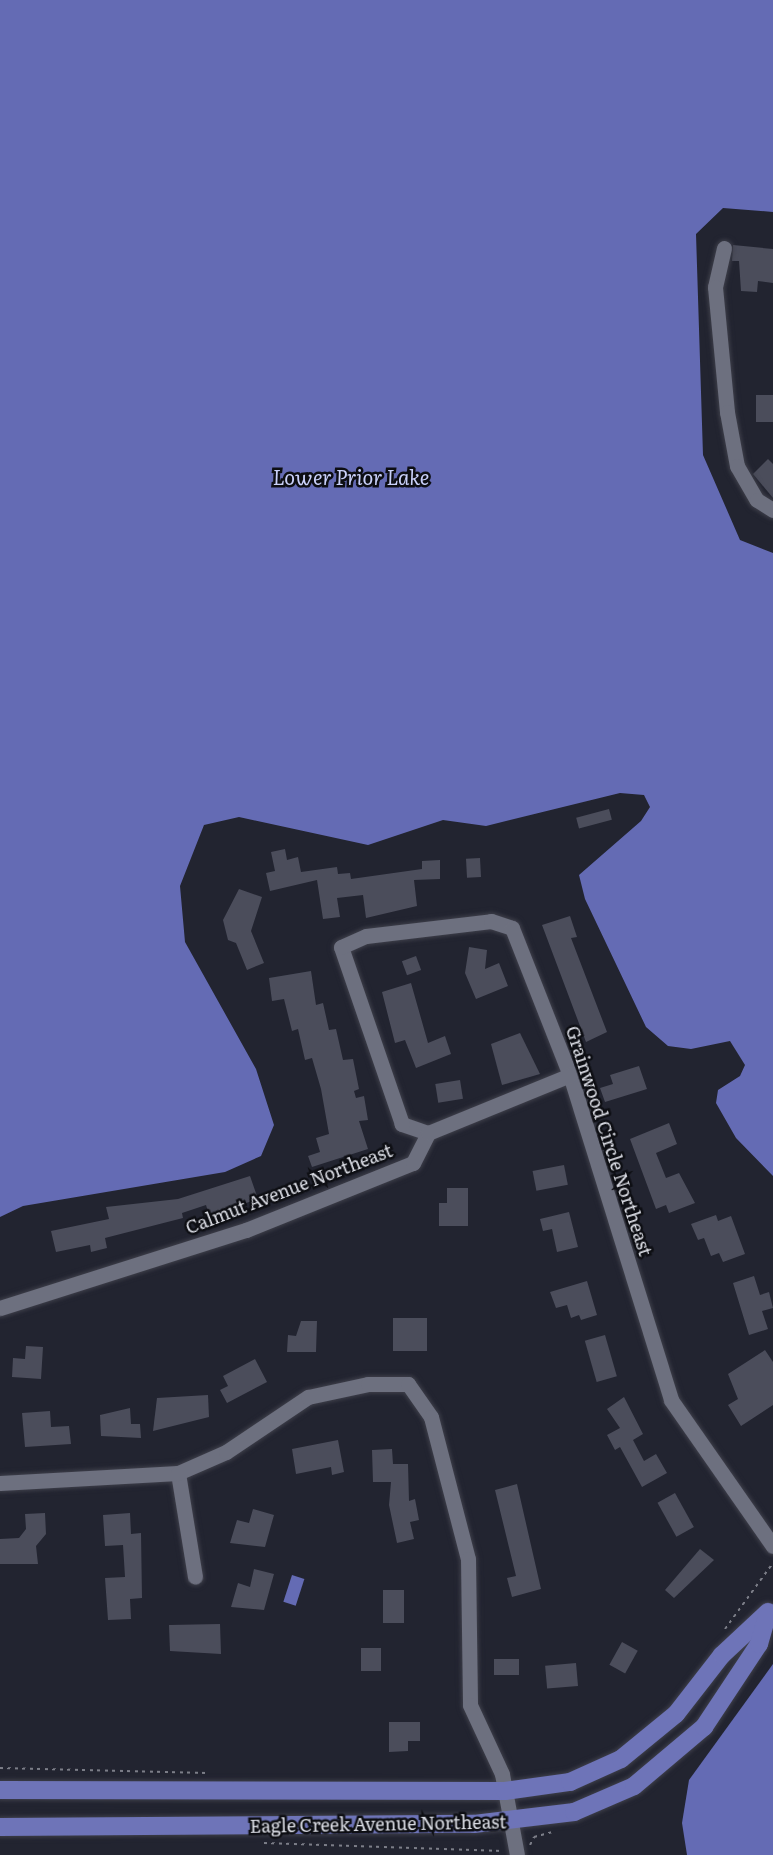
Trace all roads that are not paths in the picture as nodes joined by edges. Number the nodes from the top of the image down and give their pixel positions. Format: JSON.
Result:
{"nodes":[{"id":1,"x":724,"y":248,"type":"dead end"},
{"id":2,"x":773,"y":510,"type":"edge"},
{"id":3,"x":570,"y":1075,"type":"junction"},
{"id":4,"x":428,"y":1133,"type":"junction"},
{"id":5,"x":0,"y":1308,"type":"edge"},
{"id":6,"x":178,"y":1473,"type":"junction"},
{"id":7,"x":0,"y":1483,"type":"edge"},
{"id":8,"x":773,"y":1546,"type":"edge"},
{"id":9,"x":195,"y":1577,"type":"dead end"},
{"id":10,"x":770,"y":1609,"type":"edge"},
{"id":11,"x":0,"y":1790,"type":"edge"},
{"id":12,"x":508,"y":1807,"type":"junction"},
{"id":13,"x":0,"y":1827,"type":"edge"},
{"id":14,"x":517,"y":1855,"type":"edge"}],
"edges":[{"from":1,"to":2,"type":"street"},
{"from":3,"to":4,"type":"street"},
{"from":3,"to":4,"type":"street","name":"Grainwood Circle Northeast"},
{"from":3,"to":8,"type":"street","name":"Grainwood Circle Northeast"},
{"from":4,"to":5,"type":"street","name":"Calmut Avenue Northeast"},
{"from":6,"to":7,"type":"street"},
{"from":6,"to":9,"type":"street"},
{"from":6,"to":12,"type":"street"},
{"from":10,"to":12,"type":"main road","name":"Eagle Creek Avenue Northeast"},
{"from":10,"to":12,"type":"main road","name":"Eagle Creek Avenue Northeast"},
{"from":11,"to":12,"type":"main road","name":"Eagle Creek Avenue Northeast"},
{"from":12,"to":13,"type":"main road","name":"Eagle Creek Avenue Northeast"},
{"from":12,"to":14,"type":"street"}]}
